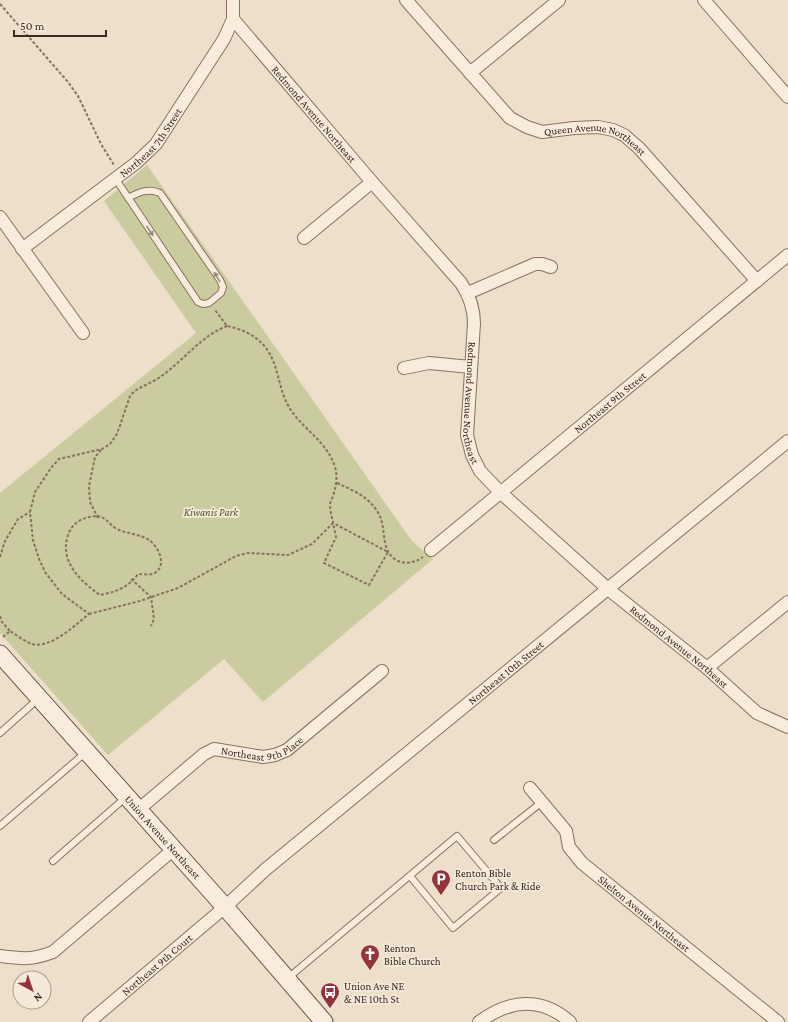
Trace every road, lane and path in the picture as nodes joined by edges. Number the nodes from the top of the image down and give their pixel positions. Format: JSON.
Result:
{"nodes":[{"id":1,"x":233,"y":0,"type":"edge"},
{"id":2,"x":406,"y":0,"type":"edge"},
{"id":3,"x":559,"y":0,"type":"edge"},
{"id":4,"x":704,"y":0,"type":"edge"},
{"id":5,"x":0,"y":4,"type":"edge"},
{"id":6,"x":233,"y":19,"type":"junction"},
{"id":7,"x":470,"y":73,"type":"junction"},
{"id":8,"x":788,"y":97,"type":"edge"},
{"id":9,"x":118,"y":176,"type":"junction"},
{"id":10,"x":372,"y":182,"type":"junction"},
{"id":11,"x":128,"y":198,"type":"junction"},
{"id":12,"x":0,"y":217,"type":"edge"},
{"id":13,"x":304,"y":238,"type":"dead end"},
{"id":14,"x":22,"y":249,"type":"junction"},
{"id":15,"x":788,"y":255,"type":"edge"},
{"id":16,"x":551,"y":267,"type":"dead end"},
{"id":17,"x":757,"y":281,"type":"junction"},
{"id":18,"x":468,"y":293,"type":"junction"},
{"id":19,"x":209,"y":303,"type":"junction"},
{"id":20,"x":227,"y":326,"type":"junction"},
{"id":21,"x":83,"y":333,"type":"dead end"},
{"id":22,"x":470,"y":367,"type":"junction"},
{"id":23,"x":404,"y":368,"type":"dead end"},
{"id":24,"x":788,"y":442,"type":"edge"},
{"id":25,"x":102,"y":449,"type":"junction"},
{"id":26,"x":337,"y":483,"type":"junction"},
{"id":27,"x":500,"y":492,"type":"junction"},
{"id":28,"x":30,"y":512,"type":"junction"},
{"id":29,"x":97,"y":517,"type":"junction"},
{"id":30,"x":333,"y":523,"type":"junction"},
{"id":31,"x":431,"y":550,"type":"joint"},
{"id":32,"x":388,"y":552,"type":"junction"},
{"id":33,"x":0,"y":557,"type":"edge"},
{"id":34,"x":132,"y":580,"type":"junction"},
{"id":35,"x":608,"y":589,"type":"junction"},
{"id":36,"x":150,"y":597,"type":"junction"},
{"id":37,"x":788,"y":602,"type":"edge"},
{"id":38,"x":89,"y":614,"type":"junction"},
{"id":39,"x":0,"y":616,"type":"edge"},
{"id":40,"x":151,"y":626,"type":"dead end"},
{"id":41,"x":10,"y":631,"type":"junction"},
{"id":42,"x":3,"y":637,"type":"dead end"},
{"id":43,"x":0,"y":654,"type":"edge"},
{"id":44,"x":707,"y":668,"type":"junction"},
{"id":45,"x":382,"y":671,"type":"dead end"},
{"id":46,"x":39,"y":698,"type":"junction"},
{"id":47,"x":788,"y":727,"type":"edge"},
{"id":48,"x":0,"y":733,"type":"edge"},
{"id":49,"x":86,"y":752,"type":"junction"},
{"id":50,"x":530,"y":788,"type":"dead end"},
{"id":51,"x":126,"y":797,"type":"junction"},
{"id":52,"x":542,"y":802,"type":"junction"},
{"id":53,"x":138,"y":810,"type":"junction"},
{"id":54,"x":0,"y":826,"type":"edge"},
{"id":55,"x":494,"y":840,"type":"dead end"},
{"id":56,"x":174,"y":850,"type":"junction"},
{"id":57,"x":53,"y":861,"type":"dead end"},
{"id":58,"x":410,"y":876,"type":"junction"},
{"id":59,"x":225,"y":907,"type":"junction"},
{"id":60,"x":0,"y":956,"type":"edge"},
{"id":61,"x":287,"y":979,"type":"junction"},
{"id":62,"x":89,"y":1022,"type":"edge"},
{"id":63,"x":324,"y":1022,"type":"edge"},
{"id":64,"x":479,"y":1022,"type":"edge"},
{"id":65,"x":570,"y":1022,"type":"edge"},
{"id":66,"x":778,"y":1022,"type":"edge"}],
"edges":[{"from":1,"to":6,"type":"street","name":"Northeast 7th Street"},
{"from":2,"to":7,"type":"street","name":"Queen Avenue Northeast"},
{"from":3,"to":7,"type":"street"},
{"from":4,"to":8,"type":"street"},
{"from":5,"to":9,"type":"path"},
{"from":6,"to":9,"type":"street","name":"Northeast 7th Street"},
{"from":6,"to":10,"type":"street","name":"Redmond Avenue Northeast"},
{"from":7,"to":17,"type":"street","name":"Queen Avenue Northeast"},
{"from":9,"to":11,"type":"lane"},
{"from":9,"to":14,"type":"street","name":"Northeast 7th Street"},
{"from":10,"to":13,"type":"street"},
{"from":10,"to":18,"type":"street","name":"Redmond Avenue Northeast"},
{"from":11,"to":19,"type":"lane","one_way":true},
{"from":19,"to":11,"type":"lane","one_way":true},
{"from":12,"to":14,"type":"street"},
{"from":14,"to":21,"type":"street"},
{"from":15,"to":17,"type":"street","name":"Northeast 9th Street"},
{"from":16,"to":18,"type":"street"},
{"from":17,"to":27,"type":"street","name":"Northeast 9th Street"},
{"from":18,"to":22,"type":"street","name":"Redmond Avenue Northeast"},
{"from":19,"to":20,"type":"path"},
{"from":20,"to":25,"type":"path"},
{"from":20,"to":26,"type":"path"},
{"from":22,"to":23,"type":"street"},
{"from":22,"to":27,"type":"street","name":"Redmond Avenue Northeast"},
{"from":24,"to":35,"type":"street","name":"Northeast 10th Street"},
{"from":25,"to":28,"type":"path"},
{"from":25,"to":29,"type":"path"},
{"from":26,"to":30,"type":"path"},
{"from":26,"to":32,"type":"path"},
{"from":27,"to":31,"type":"street","name":"Northeast 9th Street"},
{"from":27,"to":35,"type":"street","name":"Redmond Avenue Northeast"},
{"from":28,"to":33,"type":"path"},
{"from":28,"to":38,"type":"path"},
{"from":29,"to":34,"type":"path"},
{"from":29,"to":34,"type":"path"},
{"from":30,"to":32,"type":"path"},
{"from":30,"to":32,"type":"path"},
{"from":30,"to":36,"type":"path"},
{"from":31,"to":32,"type":"path"},
{"from":34,"to":36,"type":"path"},
{"from":35,"to":44,"type":"street","name":"Redmond Avenue Northeast"},
{"from":35,"to":59,"type":"street","name":"Northeast 10th Street"},
{"from":36,"to":38,"type":"path"},
{"from":36,"to":40,"type":"path"},
{"from":37,"to":44,"type":"street"},
{"from":38,"to":41,"type":"path"},
{"from":39,"to":41,"type":"path"},
{"from":41,"to":42,"type":"path"},
{"from":43,"to":46,"type":"street","name":"Union Avenue Northeast"},
{"from":44,"to":47,"type":"street","name":"Redmond Avenue Northeast"},
{"from":45,"to":53,"type":"street","name":"Northeast 9th Place"},
{"from":46,"to":48,"type":"lane"},
{"from":46,"to":49,"type":"street","name":"Union Avenue Northeast"},
{"from":49,"to":51,"type":"street","name":"Union Avenue Northeast"},
{"from":49,"to":54,"type":"lane"},
{"from":50,"to":52,"type":"street","name":"Shelton Avenue Northeast"},
{"from":51,"to":53,"type":"street","name":"Union Avenue Northeast"},
{"from":51,"to":57,"type":"lane"},
{"from":52,"to":55,"type":"lane"},
{"from":52,"to":66,"type":"street","name":"Shelton Avenue Northeast"},
{"from":53,"to":56,"type":"street","name":"Union Avenue Northeast"},
{"from":56,"to":59,"type":"street","name":"Union Avenue Northeast"},
{"from":56,"to":60,"type":"street"},
{"from":58,"to":58,"type":"lane"},
{"from":58,"to":61,"type":"lane"},
{"from":59,"to":61,"type":"street","name":"Union Avenue Northeast"},
{"from":59,"to":62,"type":"street","name":"Northeast 9th Court"},
{"from":61,"to":63,"type":"street","name":"Union Avenue Northeast"},
{"from":64,"to":65,"type":"street"}]}
